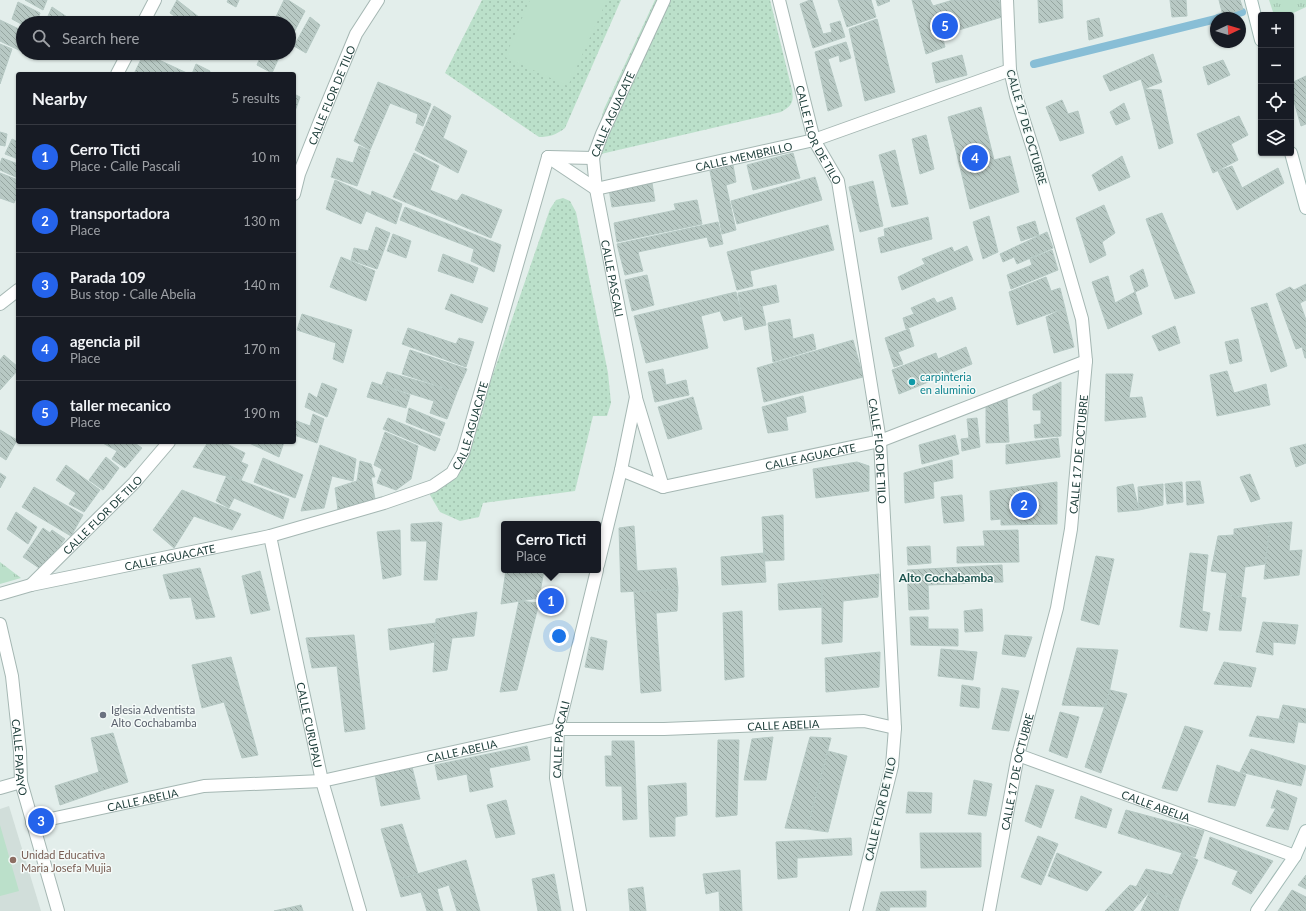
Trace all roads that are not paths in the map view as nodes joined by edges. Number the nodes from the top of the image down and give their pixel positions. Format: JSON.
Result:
{"nodes":[{"id":1,"x":155,"y":0,"type":"edge"},
{"id":2,"x":378,"y":0,"type":"edge"},
{"id":3,"x":664,"y":0,"type":"edge"},
{"id":4,"x":779,"y":0,"type":"edge"},
{"id":5,"x":1007,"y":0,"type":"edge"},
{"id":6,"x":1251,"y":0,"type":"edge"},
{"id":7,"x":147,"y":16,"type":"edge"},
{"id":8,"x":1258,"y":28,"type":"edge"},
{"id":9,"x":124,"y":60,"type":"edge"},
{"id":10,"x":1010,"y":70,"type":"junction"},
{"id":11,"x":118,"y":72,"type":"edge"},
{"id":12,"x":814,"y":140,"type":"junction"},
{"id":13,"x":1292,"y":156,"type":"edge"},
{"id":14,"x":548,"y":157,"type":"junction"},
{"id":15,"x":593,"y":158,"type":"junction"},
{"id":16,"x":296,"y":186,"type":"edge"},
{"id":17,"x":596,"y":189,"type":"junction"},
{"id":18,"x":1306,"y":208,"type":"edge"},
{"id":19,"x":16,"y":292,"type":"edge"},
{"id":20,"x":0,"y":304,"type":"edge"},
{"id":21,"x":1086,"y":361,"type":"junction"},
{"id":22,"x":636,"y":397,"type":"junction"},
{"id":23,"x":880,"y":441,"type":"junction"},
{"id":24,"x":167,"y":444,"type":"edge"},
{"id":25,"x":621,"y":470,"type":"junction"},
{"id":26,"x":663,"y":487,"type":"junction"},
{"id":27,"x":270,"y":536,"type":"junction"},
{"id":28,"x":601,"y":553,"type":"edge"},
{"id":29,"x":596,"y":573,"type":"edge"},
{"id":30,"x":31,"y":585,"type":"junction"},
{"id":31,"x":0,"y":594,"type":"edge"},
{"id":32,"x":0,"y":624,"type":"edge"},
{"id":33,"x":895,"y":728,"type":"junction"},
{"id":34,"x":558,"y":729,"type":"junction"},
{"id":35,"x":1018,"y":756,"type":"junction"},
{"id":36,"x":322,"y":781,"type":"junction"},
{"id":37,"x":21,"y":782,"type":"junction"},
{"id":38,"x":0,"y":788,"type":"edge"},
{"id":39,"x":32,"y":823,"type":"junction"},
{"id":40,"x":1306,"y":831,"type":"edge"},
{"id":41,"x":1295,"y":856,"type":"junction"},
{"id":42,"x":58,"y":911,"type":"edge"},
{"id":43,"x":360,"y":911,"type":"edge"},
{"id":44,"x":580,"y":911,"type":"edge"},
{"id":45,"x":856,"y":911,"type":"edge"},
{"id":46,"x":989,"y":911,"type":"edge"},
{"id":47,"x":1257,"y":911,"type":"edge"}],
"edges":[{"from":1,"to":7,"type":"street"},
{"from":2,"to":16,"type":"street","name":"CALLE FLOR DE TILO"},
{"from":3,"to":15,"type":"street","name":"CALLE AGUACATE"},
{"from":4,"to":12,"type":"street","name":"CALLE FLOR DE TILO"},
{"from":5,"to":10,"type":"street","name":"CALLE 17 DE OCTUBRE"},
{"from":6,"to":8,"type":"street"},
{"from":9,"to":11,"type":"street"},
{"from":10,"to":12,"type":"street","name":"CALLE MEMBRILLO"},
{"from":10,"to":21,"type":"street","name":"CALLE 17 DE OCTUBRE"},
{"from":12,"to":17,"type":"street","name":"CALLE MEMBRILLO"},
{"from":12,"to":23,"type":"street","name":"CALLE FLOR DE TILO"},
{"from":13,"to":18,"type":"street"},
{"from":14,"to":15,"type":"street","name":"CALLE AGUACATE"},
{"from":14,"to":17,"type":"street"},
{"from":14,"to":27,"type":"street","name":"CALLE AGUACATE"},
{"from":15,"to":17,"type":"street","name":"CALLE PASCALI"},
{"from":17,"to":22,"type":"street","name":"CALLE PASCALI"},
{"from":19,"to":20,"type":"street"},
{"from":21,"to":23,"type":"street","name":"CALLE AGUACATE"},
{"from":21,"to":35,"type":"street","name":"CALLE 17 DE OCTUBRE"},
{"from":22,"to":25,"type":"street","name":"CALLE PASCALI"},
{"from":22,"to":26,"type":"street","name":"CALLE PASCALI"},
{"from":23,"to":26,"type":"street","name":"CALLE AGUACATE"},
{"from":23,"to":33,"type":"street","name":"CALLE FLOR DE TILO"},
{"from":24,"to":30,"type":"street","name":"CALLE FLOR DE TILO"},
{"from":25,"to":26,"type":"street"},
{"from":25,"to":28,"type":"street","name":"CALLE PASCALI"},
{"from":27,"to":30,"type":"street","name":"CALLE AGUACATE"},
{"from":27,"to":36,"type":"street","name":"CALLE CURUPAU"},
{"from":29,"to":34,"type":"street","name":"CALLE PASCALI"},
{"from":30,"to":31,"type":"street","name":"CALLE AGUACATE"},
{"from":32,"to":37,"type":"street","name":"CALLE PAPAYO"},
{"from":33,"to":34,"type":"street","name":"CALLE ABELIA"},
{"from":33,"to":45,"type":"street","name":"CALLE FLOR DE TILO"},
{"from":34,"to":36,"type":"street","name":"CALLE ABELIA"},
{"from":34,"to":44,"type":"street","name":"CALLE PASCALI"},
{"from":35,"to":41,"type":"street","name":"CALLE ABELIA"},
{"from":35,"to":46,"type":"street","name":"CALLE 17 DE OCTUBRE"},
{"from":36,"to":39,"type":"street","name":"CALLE ABELIA"},
{"from":36,"to":43,"type":"street","name":"CALLE CURUPAU"},
{"from":37,"to":38,"type":"street"},
{"from":37,"to":39,"type":"street","name":"CALLE PAPAYO"},
{"from":39,"to":42,"type":"street","name":"CALLE PAPAYO"},
{"from":40,"to":41,"type":"street"},
{"from":41,"to":47,"type":"street"}]}
